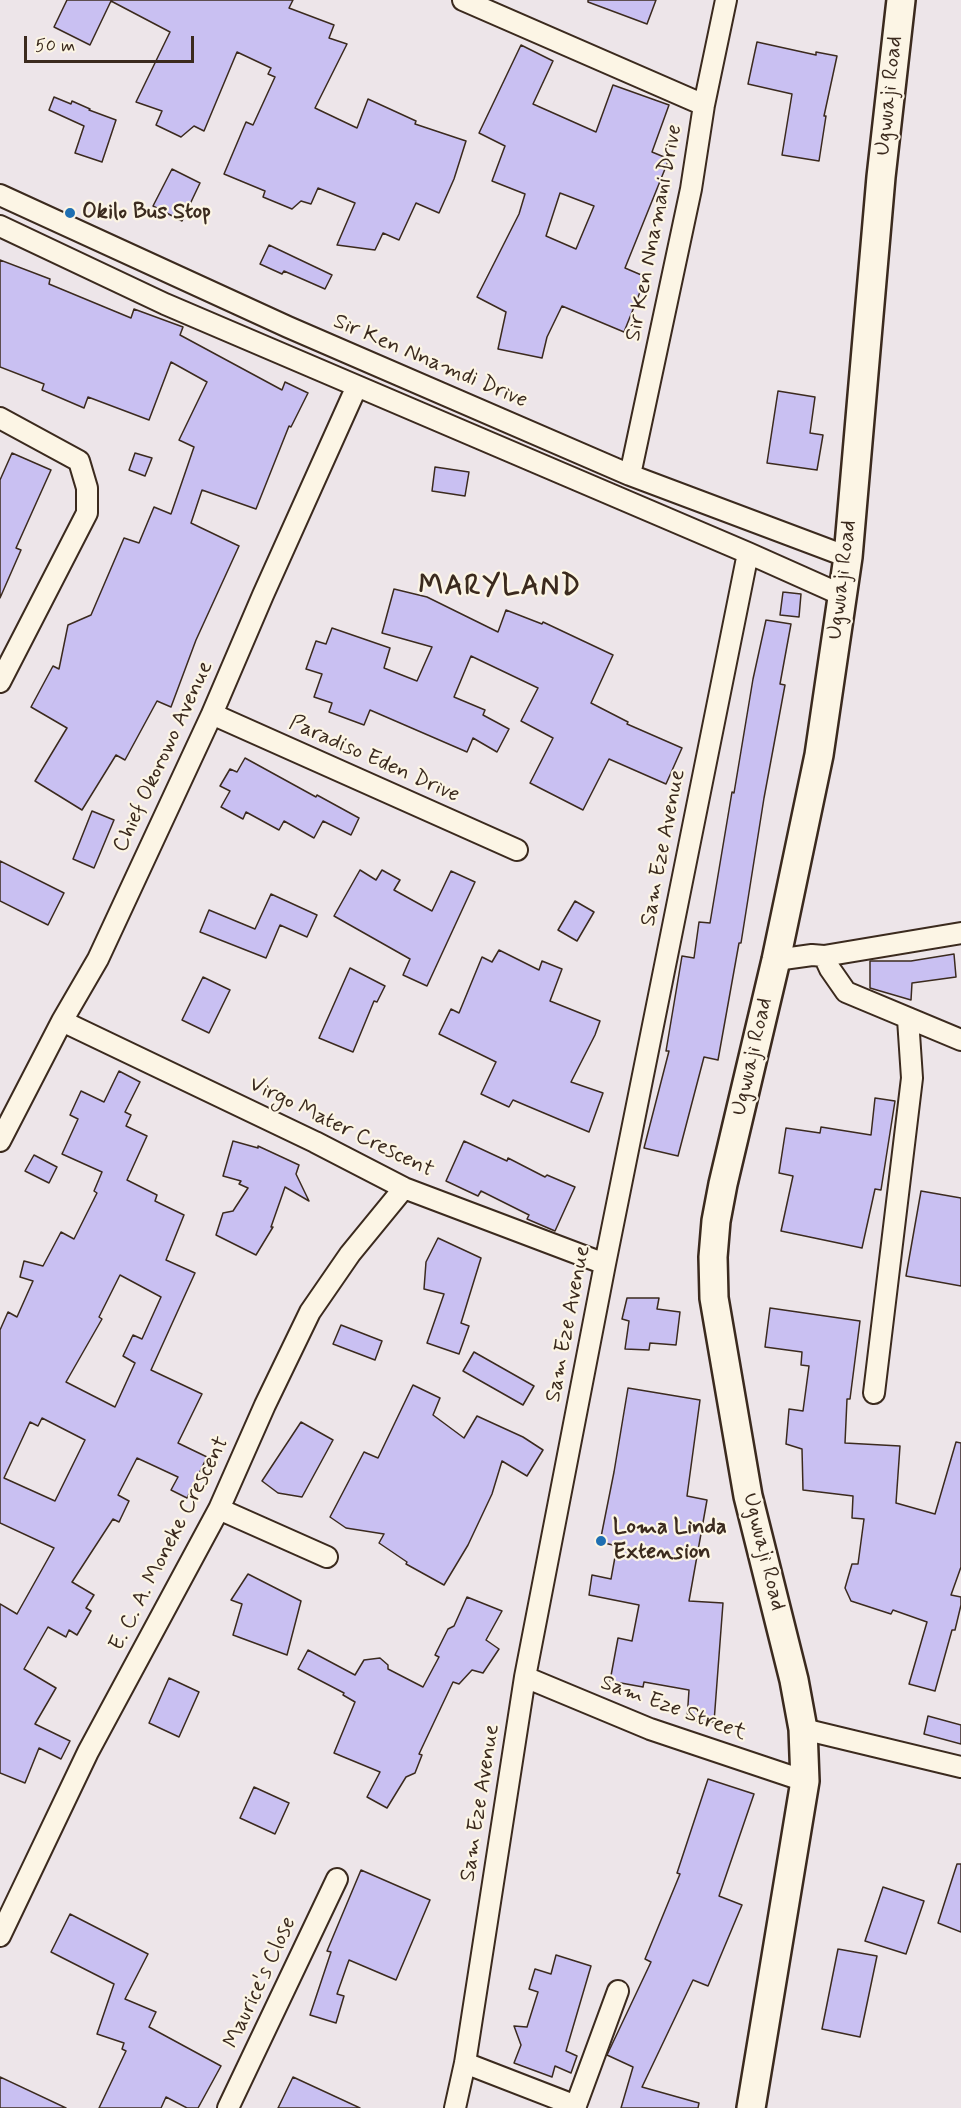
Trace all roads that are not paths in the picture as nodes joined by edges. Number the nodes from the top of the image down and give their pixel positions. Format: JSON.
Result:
{"nodes":[{"id":1,"x":463,"y":0,"type":"edge"},
{"id":2,"x":726,"y":0,"type":"edge"},
{"id":3,"x":900,"y":0,"type":"edge"},
{"id":4,"x":704,"y":105,"type":"junction"},
{"id":5,"x":0,"y":195,"type":"edge"},
{"id":6,"x":0,"y":226,"type":"edge"},
{"id":7,"x":176,"y":276,"type":"junction"},
{"id":8,"x":165,"y":304,"type":"junction"},
{"id":9,"x":357,"y":386,"type":"junction"},
{"id":10,"x":0,"y":418,"type":"edge"},
{"id":11,"x":630,"y":475,"type":"junction"},
{"id":12,"x":748,"y":553,"type":"junction"},
{"id":13,"x":848,"y":557,"type":"junction"},
{"id":14,"x":842,"y":595,"type":"junction"},
{"id":15,"x":0,"y":682,"type":"edge"},
{"id":16,"x":212,"y":714,"type":"junction"},
{"id":17,"x":517,"y":850,"type":"dead end"},
{"id":18,"x":961,"y":933,"type":"edge"},
{"id":19,"x":824,"y":956,"type":"junction"},
{"id":20,"x":776,"y":960,"type":"junction"},
{"id":21,"x":908,"y":1019,"type":"junction"},
{"id":22,"x":62,"y":1021,"type":"junction"},
{"id":23,"x":961,"y":1040,"type":"edge"},
{"id":24,"x":0,"y":1141,"type":"edge"},
{"id":25,"x":404,"y":1188,"type":"junction"},
{"id":26,"x":605,"y":1264,"type":"junction"},
{"id":27,"x":874,"y":1393,"type":"dead end"},
{"id":28,"x":219,"y":1509,"type":"junction"},
{"id":29,"x":327,"y":1557,"type":"dead end"},
{"id":30,"x":525,"y":1677,"type":"junction"},
{"id":31,"x":803,"y":1729,"type":"junction"},
{"id":32,"x":961,"y":1767,"type":"edge"},
{"id":33,"x":805,"y":1781,"type":"junction"},
{"id":34,"x":337,"y":1879,"type":"dead end"},
{"id":35,"x":0,"y":1936,"type":"edge"},
{"id":36,"x":618,"y":1991,"type":"dead end"},
{"id":37,"x":465,"y":2062,"type":"junction"},
{"id":38,"x":576,"y":2107,"type":"edge"},
{"id":39,"x":228,"y":2108,"type":"edge"},
{"id":40,"x":455,"y":2108,"type":"edge"},
{"id":41,"x":751,"y":2108,"type":"edge"}],
"edges":[{"from":1,"to":4,"type":"street"},
{"from":2,"to":4,"type":"street","name":"Sir Ken Nnamani Drive"},
{"from":3,"to":13,"type":"main road","name":"Ugwuaji Road"},
{"from":4,"to":11,"type":"street","name":"Sir Ken Nnamani Drive"},
{"from":5,"to":7,"type":"street","name":"Sir Ken Nnamdi Drive"},
{"from":6,"to":8,"type":"street"},
{"from":7,"to":8,"type":"street"},
{"from":7,"to":11,"type":"street","name":"Sir Ken Nnamdi Drive"},
{"from":8,"to":9,"type":"street"},
{"from":9,"to":12,"type":"street"},
{"from":9,"to":16,"type":"street","name":"Chief Okorowo Avenue"},
{"from":10,"to":15,"type":"street"},
{"from":11,"to":13,"type":"street","name":"Sir Ken Nnamdi Drive"},
{"from":12,"to":14,"type":"street"},
{"from":12,"to":26,"type":"street","name":"Sam Eze Avenue"},
{"from":13,"to":14,"type":"main road","name":"Ugwuaji Road"},
{"from":14,"to":20,"type":"main road","name":"Ugwuaji Road"},
{"from":16,"to":17,"type":"street","name":"Paradiso Eden Drive"},
{"from":16,"to":22,"type":"street","name":"Chief Okorowo Avenue"},
{"from":18,"to":19,"type":"street"},
{"from":19,"to":20,"type":"street"},
{"from":19,"to":21,"type":"street"},
{"from":20,"to":31,"type":"main road","name":"Ugwuaji Road"},
{"from":21,"to":23,"type":"street"},
{"from":21,"to":27,"type":"street"},
{"from":22,"to":24,"type":"street","name":"Chief Okorowo Avenue"},
{"from":22,"to":25,"type":"street","name":"Virgo Mater Crescent"},
{"from":25,"to":26,"type":"street","name":"Virgo Mater Crescent"},
{"from":25,"to":28,"type":"street","name":"E. C. A. Moneke Crescent"},
{"from":26,"to":30,"type":"street","name":"Sam Eze Avenue"},
{"from":28,"to":29,"type":"street"},
{"from":28,"to":35,"type":"street","name":"E. C. A. Moneke Crescent"},
{"from":30,"to":33,"type":"street","name":"Sam Eze Street"},
{"from":30,"to":37,"type":"street","name":"Sam Eze Avenue"},
{"from":31,"to":32,"type":"street"},
{"from":31,"to":33,"type":"main road","name":"Ugwuaji Road"},
{"from":33,"to":41,"type":"main road","name":"Ugwuaji Road"},
{"from":34,"to":39,"type":"street","name":"Maurice's Close"},
{"from":36,"to":38,"type":"street"},
{"from":37,"to":38,"type":"street"},
{"from":37,"to":40,"type":"street","name":"Sam Eze Avenue"}]}
